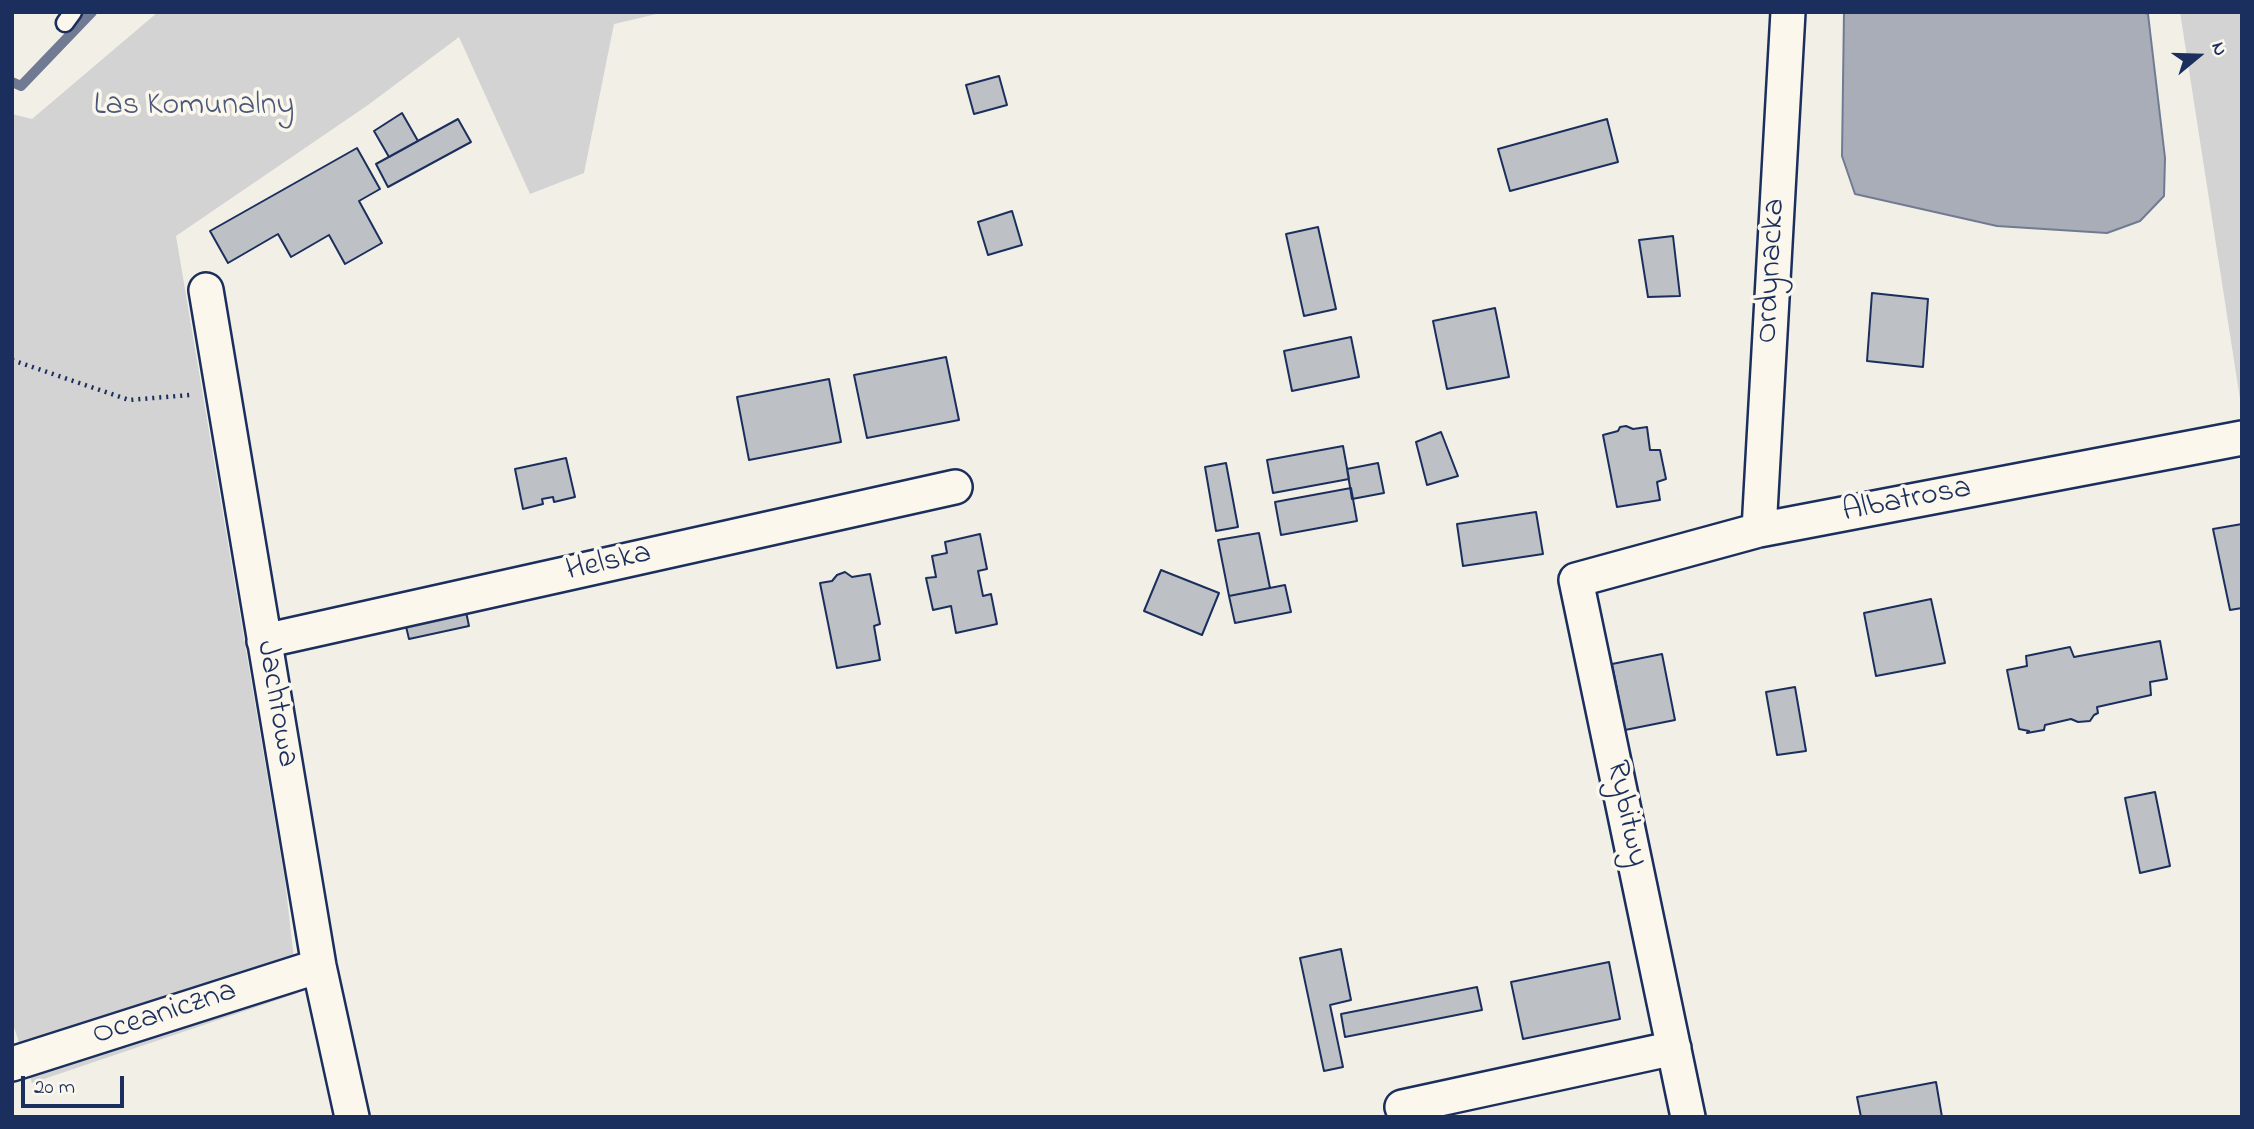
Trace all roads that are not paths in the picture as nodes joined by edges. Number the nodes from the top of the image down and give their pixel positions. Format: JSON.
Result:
{"nodes":[{"id":1,"x":1788,"y":12,"type":"edge"},
{"id":2,"x":206,"y":290,"type":"dead end"},
{"id":3,"x":2242,"y":438,"type":"edge"},
{"id":4,"x":955,"y":487,"type":"dead end"},
{"id":5,"x":1759,"y":530,"type":"junction"},
{"id":6,"x":1576,"y":580,"type":"joint"},
{"id":7,"x":264,"y":641,"type":"junction"},
{"id":8,"x":319,"y":966,"type":"junction"},
{"id":9,"x":1674,"y":1048,"type":"junction"},
{"id":10,"x":12,"y":1064,"type":"edge"},
{"id":11,"x":1402,"y":1107,"type":"dead end"},
{"id":12,"x":352,"y":1117,"type":"edge"},
{"id":13,"x":1688,"y":1117,"type":"edge"}],
"edges":[{"from":1,"to":5,"type":"street","name":"Ordynacka"},
{"from":2,"to":7,"type":"street","name":"Jachtowa"},
{"from":3,"to":5,"type":"street","name":"Albatrosa"},
{"from":4,"to":7,"type":"street","name":"Helska"},
{"from":5,"to":6,"type":"street","name":"Albatrosa"},
{"from":6,"to":9,"type":"street","name":"Rybitwy"},
{"from":7,"to":8,"type":"street","name":"Jachtowa"},
{"from":8,"to":10,"type":"street","name":"Oceaniczna"},
{"from":8,"to":12,"type":"street","name":"Jachtowa"},
{"from":9,"to":11,"type":"street"},
{"from":9,"to":13,"type":"street","name":"Rybitwy"}]}
